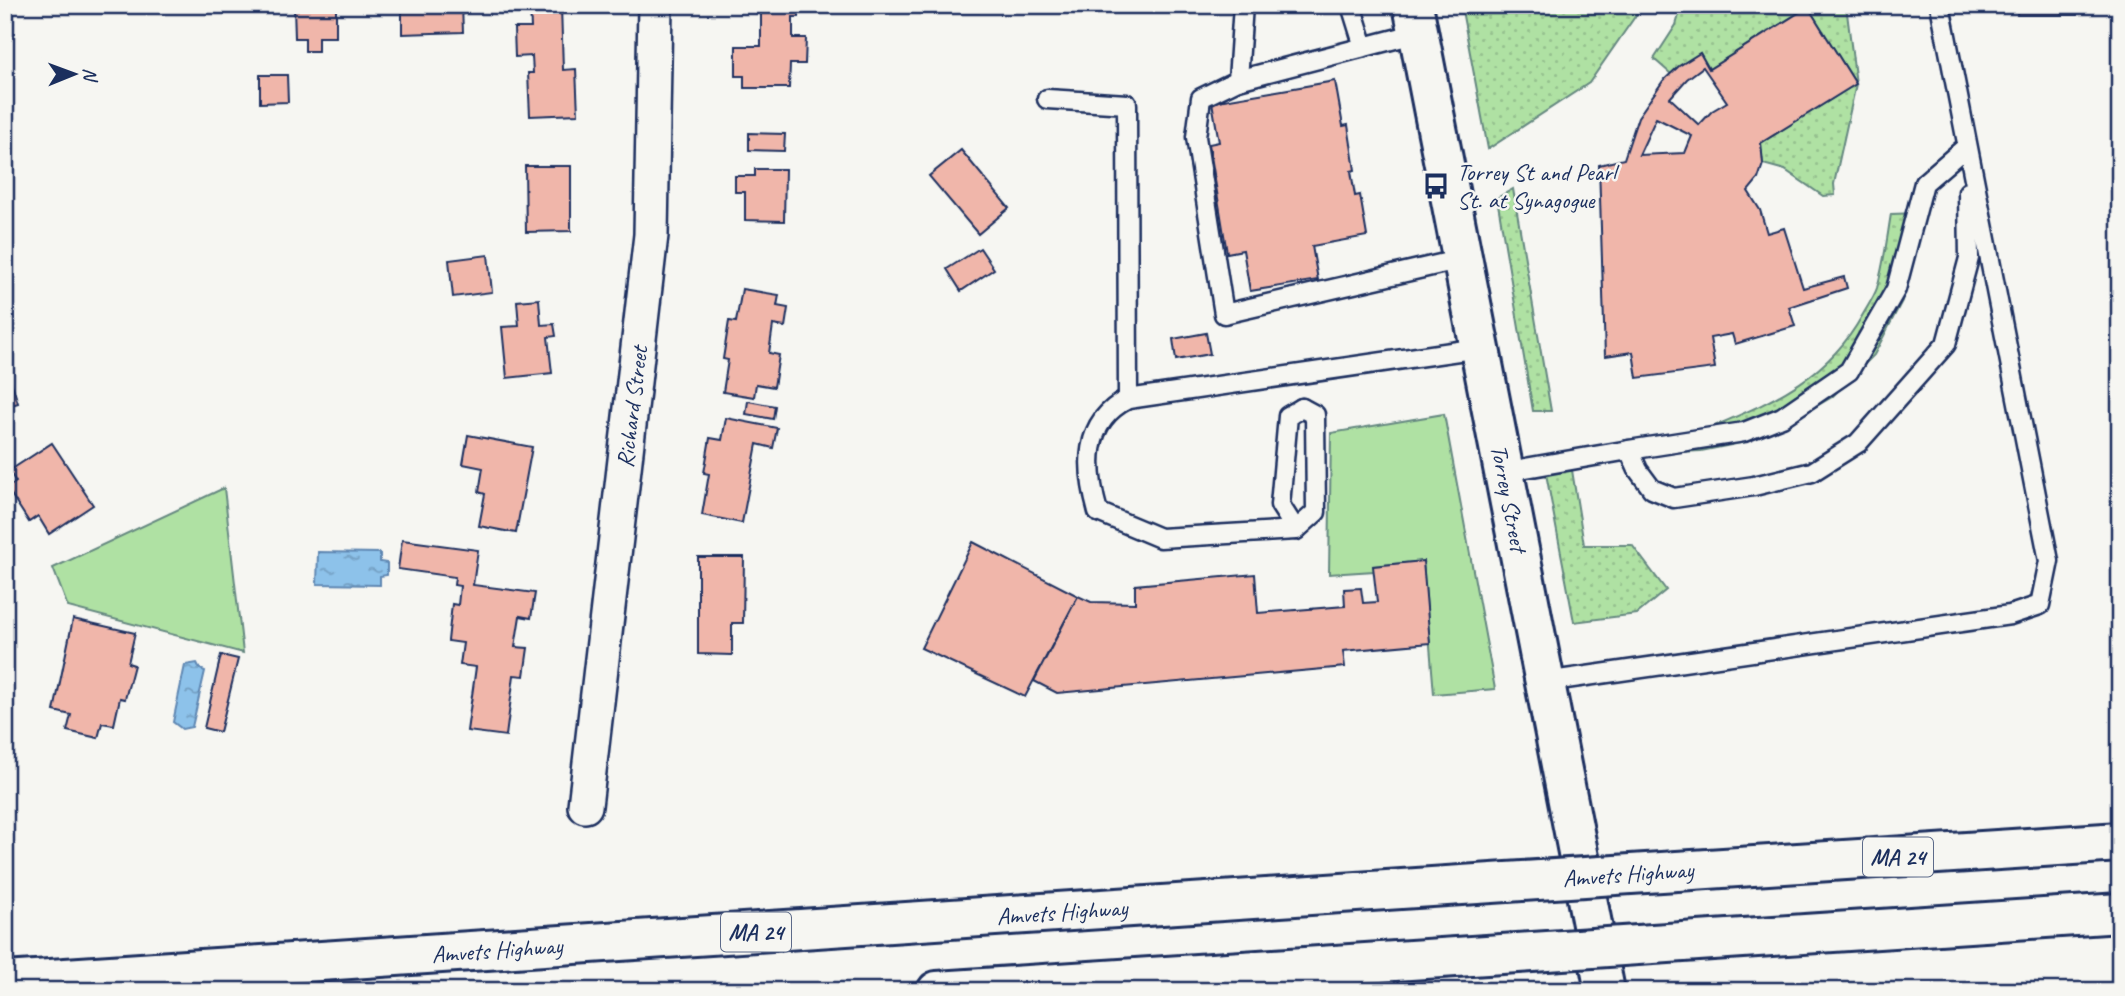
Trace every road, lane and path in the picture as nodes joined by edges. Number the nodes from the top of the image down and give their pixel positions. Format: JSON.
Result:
{"nodes":[{"id":1,"x":655,"y":5,"type":"edge"},
{"id":2,"x":1243,"y":5,"type":"edge"},
{"id":3,"x":1351,"y":5,"type":"edge"},
{"id":4,"x":1940,"y":5,"type":"edge"},
{"id":5,"x":1415,"y":19,"type":"edge"},
{"id":6,"x":1364,"y":47,"type":"junction"},
{"id":7,"x":1238,"y":80,"type":"junction"},
{"id":8,"x":1047,"y":99,"type":"dead end"},
{"id":9,"x":1967,"y":146,"type":"junction"},
{"id":10,"x":1462,"y":259,"type":"junction"},
{"id":11,"x":1479,"y":348,"type":"junction"},
{"id":12,"x":1301,"y":376,"type":"junction"},
{"id":13,"x":1128,"y":399,"type":"junction"},
{"id":14,"x":1302,"y":408,"type":"junction"},
{"id":15,"x":1629,"y":450,"type":"junction"},
{"id":16,"x":1503,"y":472,"type":"junction"},
{"id":17,"x":1296,"y":530,"type":"junction"},
{"id":18,"x":1545,"y":682,"type":"junction"},
{"id":19,"x":585,"y":806,"type":"dead end"},
{"id":20,"x":2120,"y":842,"type":"edge"},
{"id":21,"x":2120,"y":913,"type":"edge"},
{"id":22,"x":5,"y":982,"type":"edge"},
{"id":23,"x":937,"y":991,"type":"edge"},
{"id":24,"x":1605,"y":991,"type":"edge"}],
"edges":[{"from":1,"to":19,"type":"street","name":"Richard Street"},
{"from":2,"to":7,"type":"lane"},
{"from":3,"to":6,"type":"lane"},
{"from":4,"to":9,"type":"lane"},
{"from":5,"to":6,"type":"lane"},
{"from":5,"to":10,"type":"main road","name":"Torrey Street"},
{"from":6,"to":7,"type":"lane"},
{"from":7,"to":10,"type":"lane"},
{"from":8,"to":13,"type":"lane"},
{"from":9,"to":15,"type":"lane"},
{"from":9,"to":15,"type":"lane"},
{"from":9,"to":18,"type":"lane"},
{"from":10,"to":11,"type":"main road","name":"Torrey Street"},
{"from":11,"to":12,"type":"lane"},
{"from":11,"to":16,"type":"main road","name":"Torrey Street"},
{"from":12,"to":13,"type":"lane"},
{"from":12,"to":14,"type":"lane"},
{"from":13,"to":17,"type":"lane"},
{"from":14,"to":17,"type":"lane"},
{"from":14,"to":17,"type":"lane"},
{"from":15,"to":16,"type":"lane"},
{"from":16,"to":18,"type":"main road","name":"Torrey Street"},
{"from":18,"to":24,"type":"main road","name":"Torrey Street"},
{"from":20,"to":22,"type":"main road","name":"Amvets Highway","number":"MA 24","bridge":true},
{"from":21,"to":23,"type":"main road","bridge":true}]}
